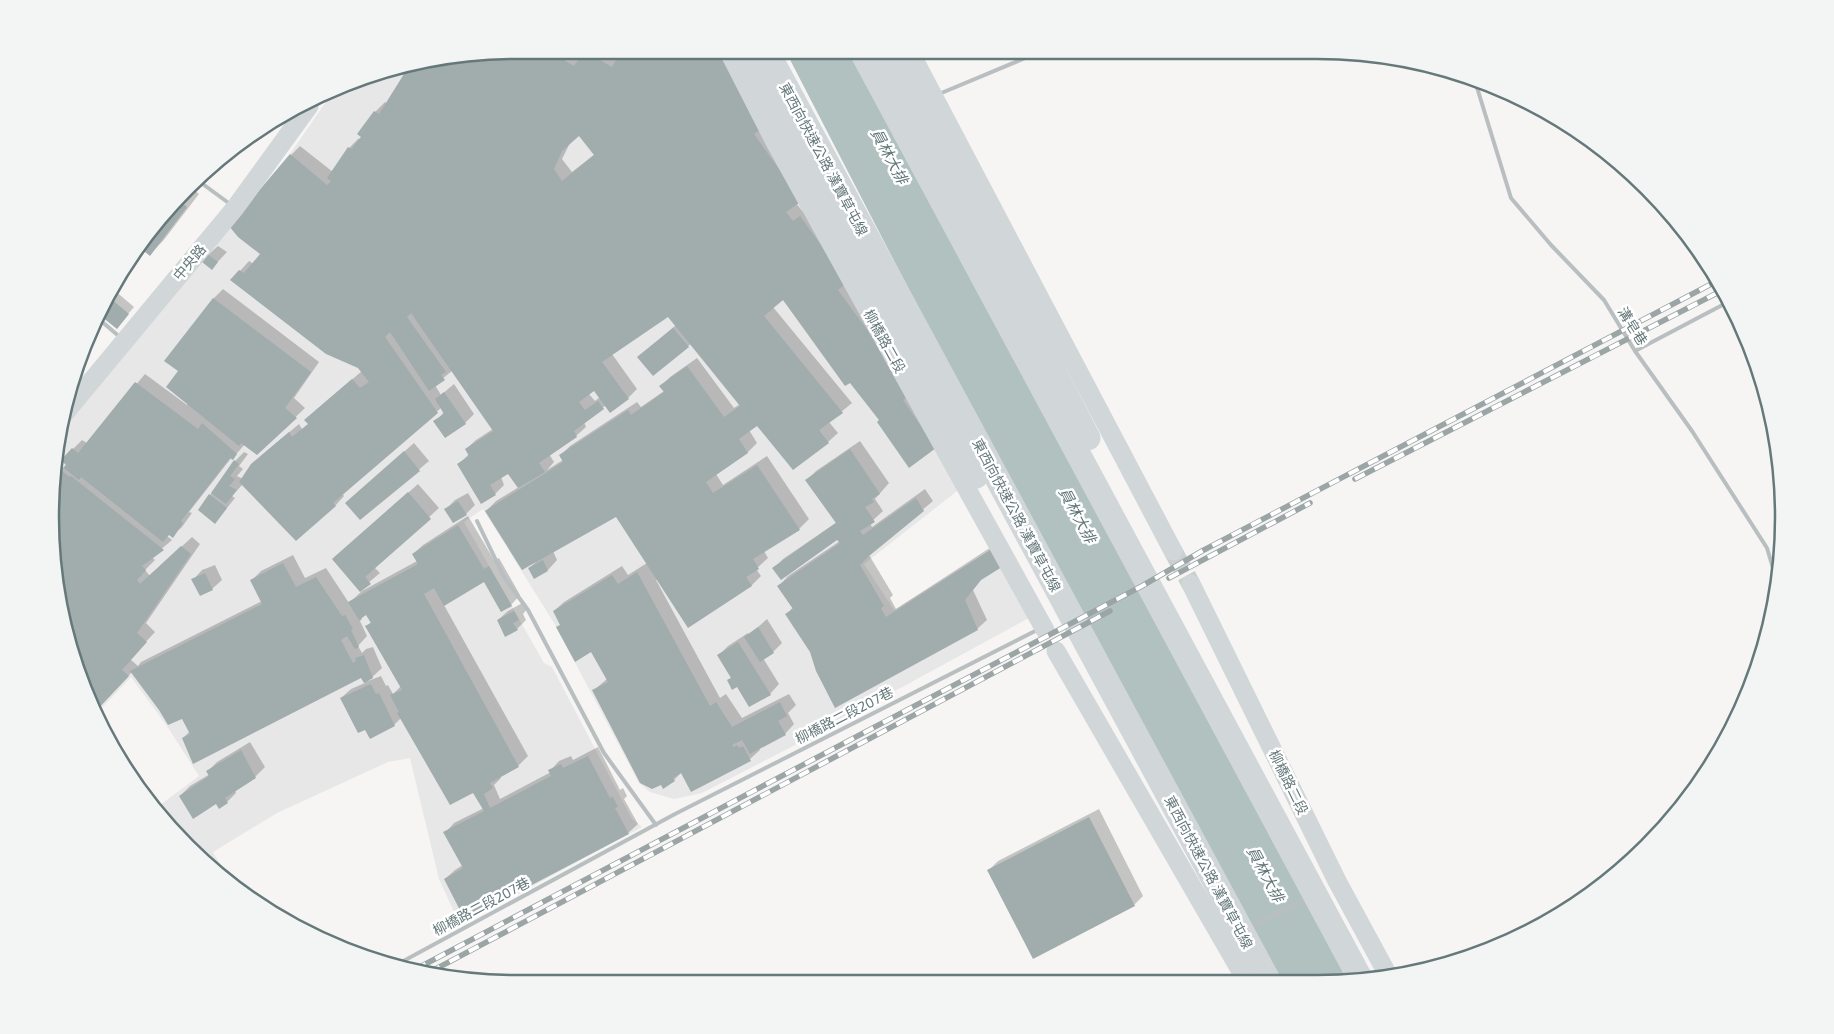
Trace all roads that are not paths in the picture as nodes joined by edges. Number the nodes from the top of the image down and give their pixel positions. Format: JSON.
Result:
{"nodes":[{"id":1,"x":733,"y":59,"type":"edge"},
{"id":2,"x":748,"y":59,"type":"edge"},
{"id":3,"x":771,"y":59,"type":"edge"},
{"id":4,"x":866,"y":59,"type":"edge"},
{"id":5,"x":893,"y":59,"type":"edge"},
{"id":6,"x":913,"y":59,"type":"edge"},
{"id":7,"x":1023,"y":59,"type":"edge"},
{"id":8,"x":1477,"y":88,"type":"edge"},
{"id":9,"x":932,"y":97,"type":"junction"},
{"id":10,"x":306,"y":110,"type":"edge"},
{"id":11,"x":203,"y":184,"type":"edge"},
{"id":12,"x":235,"y":208,"type":"junction"},
{"id":13,"x":1723,"y":305,"type":"edge"},
{"id":14,"x":102,"y":322,"type":"edge"},
{"id":15,"x":124,"y":341,"type":"junction"},
{"id":16,"x":1635,"y":351,"type":"junction"},
{"id":17,"x":73,"y":403,"type":"edge"},
{"id":18,"x":477,"y":521,"type":"dead end"},
{"id":19,"x":1173,"y":551,"type":"tunnel mouth"},
{"id":20,"x":1772,"y":565,"type":"edge"},
{"id":21,"x":1191,"y":584,"type":"tunnel mouth"},
{"id":22,"x":1044,"y":629,"type":"joint"},
{"id":23,"x":1056,"y":651,"type":"dead end"},
{"id":24,"x":656,"y":825,"type":"junction"},
{"id":25,"x":1278,"y":826,"type":"junction"},
{"id":26,"x":1330,"y":885,"type":"junction"},
{"id":27,"x":1236,"y":932,"type":"junction"},
{"id":28,"x":403,"y":961,"type":"edge"},
{"id":29,"x":1384,"y":970,"type":"edge"},
{"id":30,"x":1357,"y":973,"type":"edge"},
{"id":31,"x":1245,"y":975,"type":"edge"},
{"id":32,"x":1265,"y":975,"type":"edge"}],
"edges":[{"from":1,"to":22,"type":"main road","name":"柳橋路二段"},
{"from":2,"to":27,"type":"highway"},
{"from":3,"to":27,"type":"highway","name":"東西向快速公路 漢寶草屯線"},
{"from":4,"to":25,"type":"highway"},
{"from":5,"to":25,"type":"highway"},
{"from":6,"to":9,"type":"main road"},
{"from":7,"to":9,"type":"lane"},
{"from":8,"to":16,"type":"lane","name":"溝皂巷"},
{"from":9,"to":19,"type":"main road"},
{"from":10,"to":12,"type":"main road","name":"中央路"},
{"from":11,"to":12,"type":"lane"},
{"from":12,"to":15,"type":"main road","name":"中央路"},
{"from":13,"to":16,"type":"lane"},
{"from":14,"to":15,"type":"lane"},
{"from":15,"to":17,"type":"main road","name":"中央路"},
{"from":16,"to":20,"type":"lane","name":"溝皂巷"},
{"from":18,"to":24,"type":"lane"},
{"from":21,"to":26,"type":"main road","name":"柳橋路二段"},
{"from":22,"to":24,"type":"lane","name":"柳橋路二段207巷"},
{"from":23,"to":27,"type":"main road"},
{"from":24,"to":28,"type":"lane","name":"柳橋路二段207巷"},
{"from":25,"to":30,"type":"highway"},
{"from":26,"to":27,"type":"street"},
{"from":26,"to":29,"type":"main road","name":"柳橋路二段"},
{"from":27,"to":31,"type":"main road"},
{"from":27,"to":32,"type":"highway","name":"東西向快速公路 漢寶草屯線"}]}
